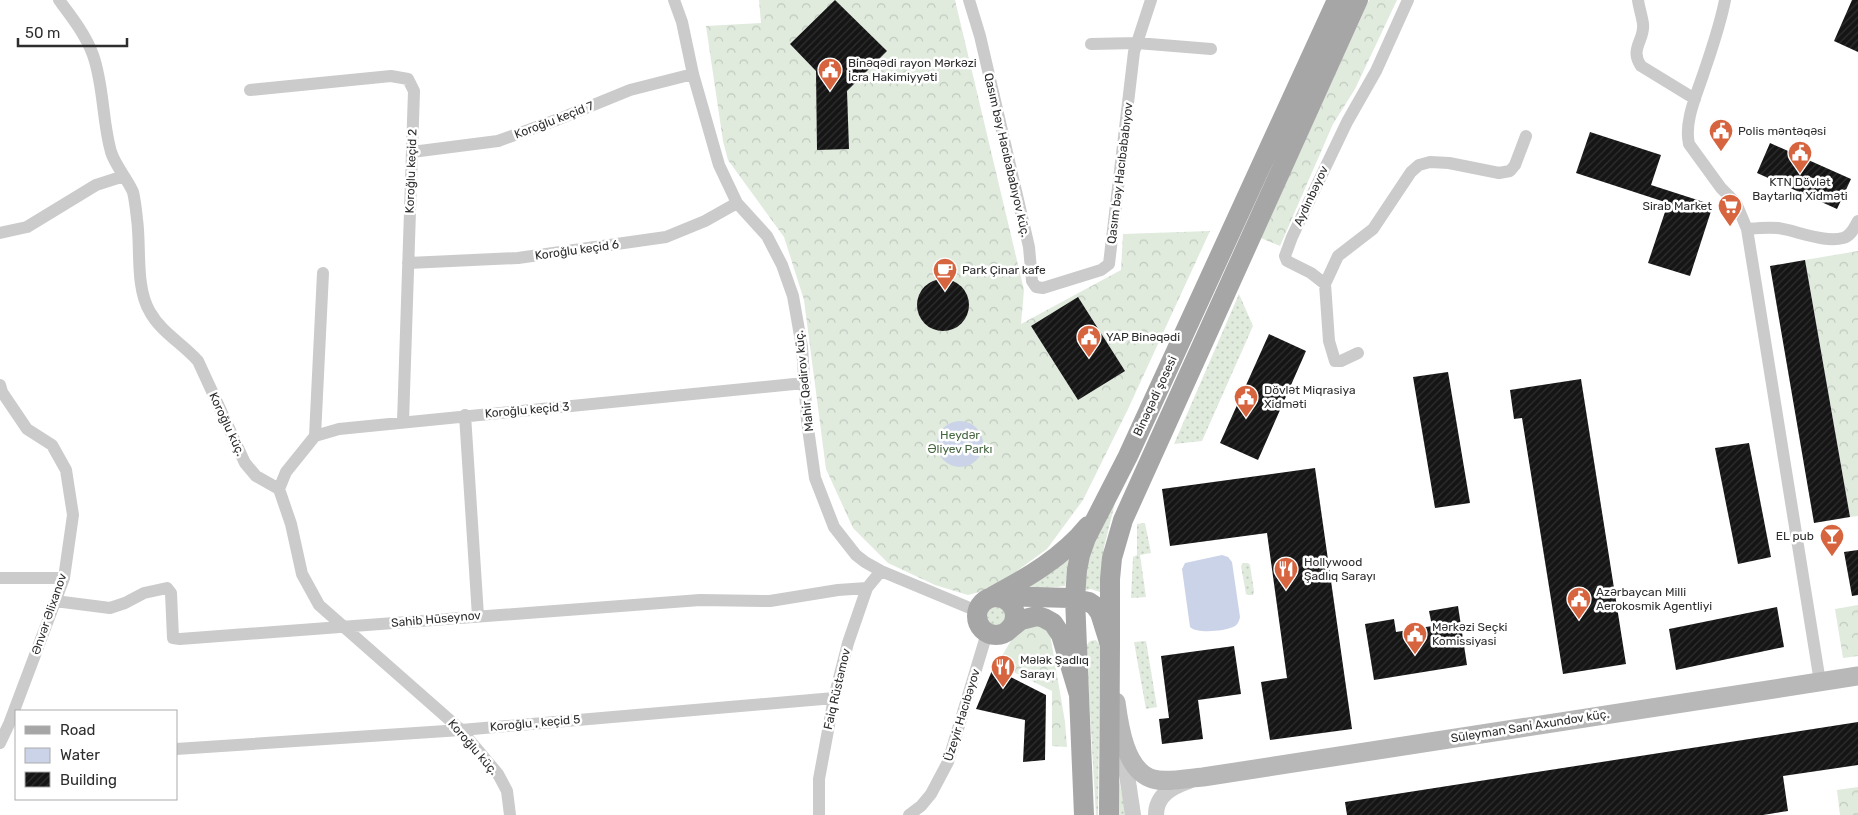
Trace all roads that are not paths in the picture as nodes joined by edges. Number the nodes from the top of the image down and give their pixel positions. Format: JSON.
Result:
{"nodes":[{"id":1,"x":59,"y":0,"type":"edge"},
{"id":2,"x":674,"y":0,"type":"edge"},
{"id":3,"x":969,"y":0,"type":"edge"},
{"id":4,"x":1151,"y":0,"type":"edge"},
{"id":5,"x":1337,"y":0,"type":"edge"},
{"id":6,"x":1358,"y":0,"type":"edge"},
{"id":7,"x":1408,"y":0,"type":"edge"},
{"id":8,"x":1638,"y":0,"type":"edge"},
{"id":9,"x":1725,"y":0,"type":"edge"},
{"id":10,"x":1137,"y":43,"type":"junction"},
{"id":11,"x":1091,"y":44,"type":"dead end"},
{"id":12,"x":1211,"y":49,"type":"dead end"},
{"id":13,"x":693,"y":74,"type":"junction"},
{"id":14,"x":250,"y":90,"type":"dead end"},
{"id":15,"x":1695,"y":99,"type":"junction"},
{"id":16,"x":1526,"y":136,"type":"dead end"},
{"id":17,"x":412,"y":152,"type":"junction"},
{"id":18,"x":124,"y":176,"type":"junction"},
{"id":19,"x":738,"y":203,"type":"junction"},
{"id":20,"x":1858,"y":221,"type":"edge"},
{"id":21,"x":1747,"y":230,"type":"junction"},
{"id":22,"x":0,"y":233,"type":"edge"},
{"id":23,"x":408,"y":263,"type":"junction"},
{"id":24,"x":323,"y":273,"type":"dead end"},
{"id":25,"x":1032,"y":281,"type":"joint"},
{"id":26,"x":1326,"y":284,"type":"junction"},
{"id":27,"x":1358,"y":353,"type":"dead end"},
{"id":28,"x":804,"y":383,"type":"junction"},
{"id":29,"x":0,"y":385,"type":"edge"},
{"id":30,"x":465,"y":415,"type":"junction"},
{"id":31,"x":403,"y":422,"type":"junction"},
{"id":32,"x":315,"y":436,"type":"junction"},
{"id":33,"x":280,"y":489,"type":"junction"},
{"id":34,"x":1098,"y":513,"type":"junction"},
{"id":35,"x":881,"y":571,"type":"junction"},
{"id":36,"x":0,"y":578,"type":"edge"},
{"id":37,"x":64,"y":578,"type":"junction"},
{"id":38,"x":867,"y":588,"type":"junction"},
{"id":39,"x":1075,"y":598,"type":"junction"},
{"id":40,"x":55,"y":601,"type":"junction"},
{"id":41,"x":987,"y":602,"type":"junction"},
{"id":42,"x":478,"y":616,"type":"junction"},
{"id":43,"x":343,"y":627,"type":"junction"},
{"id":44,"x":1010,"y":628,"type":"junction"},
{"id":45,"x":987,"y":633,"type":"junction"},
{"id":46,"x":1110,"y":653,"type":"junction"},
{"id":47,"x":1858,"y":676,"type":"edge"},
{"id":48,"x":1820,"y":682,"type":"junction"},
{"id":49,"x":1079,"y":695,"type":"junction"},
{"id":50,"x":834,"y":698,"type":"junction"},
{"id":51,"x":461,"y":730,"type":"junction"},
{"id":52,"x":1121,"y":734,"type":"junction"},
{"id":53,"x":0,"y":743,"type":"edge"},
{"id":54,"x":178,"y":749,"type":"edge"},
{"id":55,"x":1203,"y":776,"type":"junction"},
{"id":56,"x":510,"y":815,"type":"edge"},
{"id":57,"x":819,"y":815,"type":"edge"},
{"id":58,"x":909,"y":815,"type":"edge"},
{"id":59,"x":1084,"y":815,"type":"edge"},
{"id":60,"x":1109,"y":815,"type":"edge"},
{"id":61,"x":1133,"y":815,"type":"edge"},
{"id":62,"x":1156,"y":815,"type":"edge"}],
"edges":[{"from":1,"to":18,"type":"street","name":"Koroğlu küç."},
{"from":2,"to":13,"type":"street","name":"Mahir Qədirov küç."},
{"from":3,"to":25,"type":"street","name":"Qasım bəy Hacıbababıyov küç."},
{"from":4,"to":10,"type":"street","name":"Qasım bəy Hacıbababıyov"},
{"from":5,"to":34,"type":"main road","name":"Binəqədi şosesi"},
{"from":6,"to":46,"type":"main road","name":"Binəqədi şosesi"},
{"from":7,"to":26,"type":"street","name":"Aydınbəyov"},
{"from":8,"to":15,"type":"street"},
{"from":9,"to":15,"type":"street"},
{"from":10,"to":11,"type":"street"},
{"from":10,"to":12,"type":"street"},
{"from":10,"to":25,"type":"street","name":"Qasım bəy Hacıbababıyov"},
{"from":13,"to":17,"type":"street","name":"Koroğlu keçid 7"},
{"from":13,"to":19,"type":"street","name":"Mahir Qədirov küç."},
{"from":14,"to":17,"type":"street","name":"Koroğlu keçid 2"},
{"from":15,"to":21,"type":"street"},
{"from":16,"to":26,"type":"street"},
{"from":17,"to":23,"type":"street","name":"Koroğlu keçid 2"},
{"from":18,"to":22,"type":"street"},
{"from":18,"to":33,"type":"street","name":"Koroğlu küç."},
{"from":19,"to":23,"type":"street","name":"Koroğlu keçid 6"},
{"from":19,"to":28,"type":"street","name":"Mahir Qədirov küç."},
{"from":20,"to":21,"type":"street"},
{"from":21,"to":48,"type":"street"},
{"from":23,"to":31,"type":"street","name":"Koroğlu keçid 2"},
{"from":24,"to":32,"type":"street"},
{"from":26,"to":27,"type":"street"},
{"from":28,"to":30,"type":"street","name":"Koroğlu keçid 3"},
{"from":28,"to":35,"type":"street","name":"Mahir Qədirov küç."},
{"from":29,"to":37,"type":"street","name":"Ənvər Əlixanov"},
{"from":30,"to":31,"type":"street","name":"Koroğlu keçid 3"},
{"from":30,"to":42,"type":"street"},
{"from":31,"to":32,"type":"street","name":"Koroğlu keçid 3"},
{"from":32,"to":33,"type":"street"},
{"from":33,"to":43,"type":"street","name":"Koroğlu küç."},
{"from":34,"to":39,"type":"main road","name":"Binəqədi şosesi"},
{"from":34,"to":41,"type":"main road"},
{"from":35,"to":38,"type":"street","name":"Faiq Rüstəmov"},
{"from":35,"to":41,"type":"street","name":"Mahir Qədirov küç."},
{"from":36,"to":37,"type":"street"},
{"from":37,"to":40,"type":"street","name":"Ənvər Əlixanov"},
{"from":38,"to":42,"type":"street","name":"Sahib Hüseynov"},
{"from":38,"to":50,"type":"street","name":"Faiq Rüstəmov"},
{"from":39,"to":41,"type":"main road"},
{"from":39,"to":46,"type":"main road"},
{"from":39,"to":49,"type":"main road","name":"Binəqədi şosesi"},
{"from":40,"to":43,"type":"street","name":"Sahib Hüseynov"},
{"from":40,"to":53,"type":"street","name":"Ənvər Əlixanov"},
{"from":41,"to":44,"type":"main road"},
{"from":41,"to":45,"type":"main road"},
{"from":42,"to":43,"type":"street","name":"Sahib Hüseynov"},
{"from":43,"to":51,"type":"street","name":"Koroğlu küç."},
{"from":44,"to":45,"type":"main road"},
{"from":44,"to":49,"type":"main road"},
{"from":45,"to":58,"type":"street","name":"Üzeyir Hacıbəyov"},
{"from":46,"to":52,"type":"main road","name":"Süleyman Sani Axundov küç."},
{"from":46,"to":60,"type":"main road","name":"Binəqədi şosesi"},
{"from":47,"to":48,"type":"main road","name":"Süleyman Sani Axundov küç."},
{"from":48,"to":55,"type":"main road","name":"Süleyman Sani Axundov küç."},
{"from":49,"to":59,"type":"main road"},
{"from":50,"to":51,"type":"street","name":"Koroğlu , keçid 5"},
{"from":50,"to":57,"type":"street","name":"Faiq Rüstəmov"},
{"from":51,"to":54,"type":"street","name":"Koroğlu , keçid 5"},
{"from":51,"to":56,"type":"street","name":"Koroğlu küç."},
{"from":52,"to":55,"type":"main road","name":"Süleyman Sani Axundov küç."},
{"from":52,"to":61,"type":"street"},
{"from":55,"to":62,"type":"street"}]}
